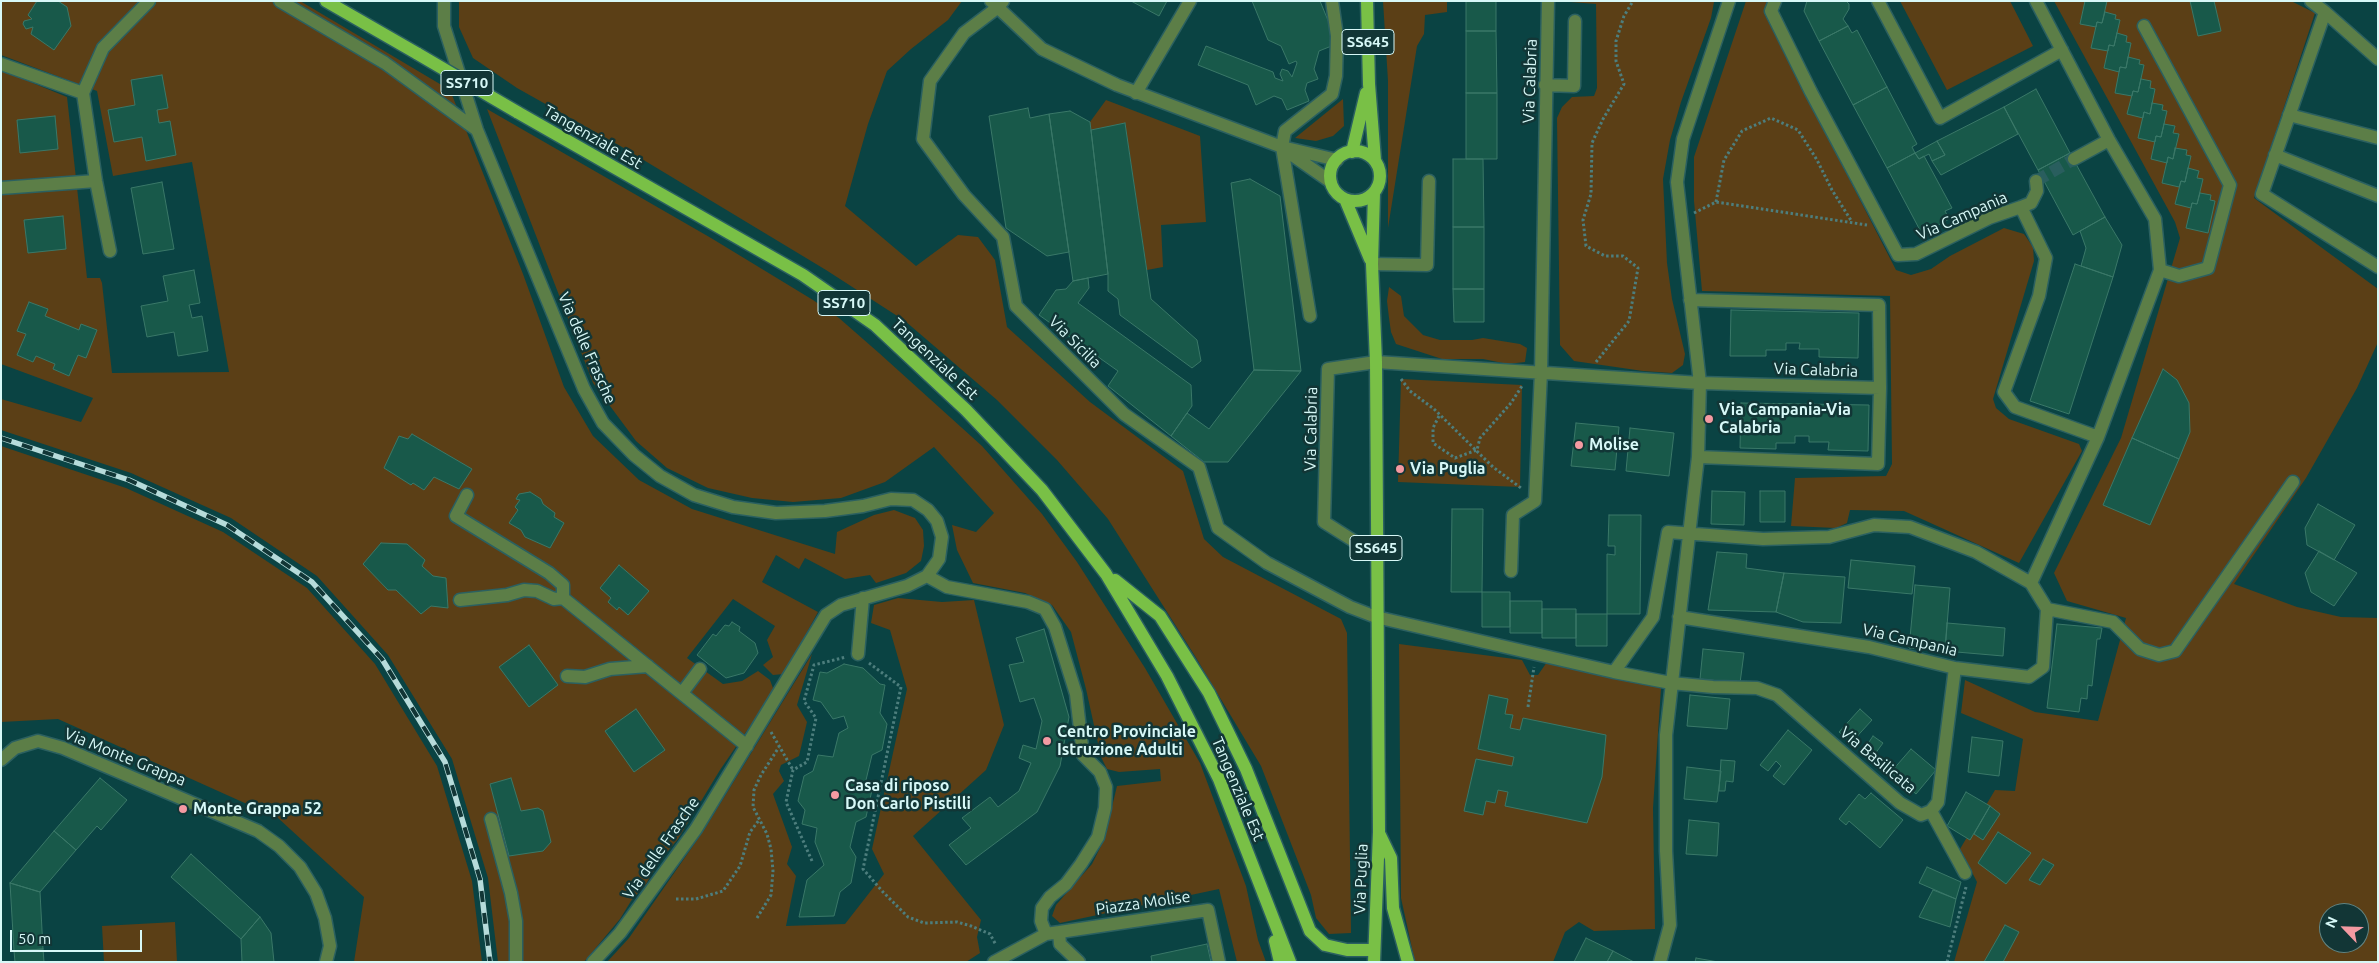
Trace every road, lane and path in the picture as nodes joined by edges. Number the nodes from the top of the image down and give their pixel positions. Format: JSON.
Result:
{"nodes":[{"id":1,"x":149,"y":1,"type":"edge"},
{"id":2,"x":280,"y":1,"type":"edge"},
{"id":3,"x":326,"y":1,"type":"edge"},
{"id":4,"x":444,"y":1,"type":"edge"},
{"id":5,"x":1190,"y":1,"type":"edge"},
{"id":6,"x":1332,"y":1,"type":"edge"},
{"id":7,"x":1367,"y":1,"type":"edge"},
{"id":8,"x":1548,"y":1,"type":"edge"},
{"id":9,"x":1633,"y":1,"type":"edge"},
{"id":10,"x":1729,"y":1,"type":"edge"},
{"id":11,"x":1775,"y":1,"type":"edge"},
{"id":12,"x":1878,"y":1,"type":"edge"},
{"id":13,"x":2036,"y":1,"type":"edge"},
{"id":14,"x":2311,"y":1,"type":"edge"},
{"id":15,"x":997,"y":4,"type":"edge"},
{"id":16,"x":2325,"y":12,"type":"junction"},
{"id":17,"x":1575,"y":21,"type":"dead end"},
{"id":18,"x":2144,"y":26,"type":"dead end"},
{"id":19,"x":2062,"y":50,"type":"junction"},
{"id":20,"x":2378,"y":58,"type":"edge"},
{"id":21,"x":1,"y":64,"type":"edge"},
{"id":22,"x":1369,"y":84,"type":"junction"},
{"id":23,"x":1545,"y":85,"type":"junction"},
{"id":24,"x":83,"y":93,"type":"junction"},
{"id":25,"x":1136,"y":93,"type":"junction"},
{"id":26,"x":2289,"y":115,"type":"junction"},
{"id":27,"x":477,"y":130,"type":"junction"},
{"id":28,"x":2378,"y":138,"type":"edge"},
{"id":29,"x":2109,"y":140,"type":"junction"},
{"id":30,"x":1282,"y":148,"type":"junction"},
{"id":31,"x":1352,"y":152,"type":"junction"},
{"id":32,"x":2275,"y":155,"type":"junction"},
{"id":33,"x":2074,"y":159,"type":"tunnel mouth"},
{"id":34,"x":1337,"y":160,"type":"junction"},
{"id":35,"x":1375,"y":160,"type":"junction"},
{"id":36,"x":96,"y":181,"type":"junction"},
{"id":37,"x":1428,"y":181,"type":"dead end"},
{"id":38,"x":2036,"y":181,"type":"dead end"},
{"id":39,"x":1331,"y":182,"type":"junction"},
{"id":40,"x":1,"y":188,"type":"edge"},
{"id":41,"x":1374,"y":193,"type":"junction"},
{"id":42,"x":2378,"y":196,"type":"edge"},
{"id":43,"x":1345,"y":199,"type":"junction"},
{"id":44,"x":1716,"y":202,"type":"junction"},
{"id":45,"x":2021,"y":208,"type":"junction"},
{"id":46,"x":1680,"y":219,"type":"junction"},
{"id":47,"x":1852,"y":222,"type":"junction"},
{"id":48,"x":1882,"y":227,"type":"junction"},
{"id":49,"x":110,"y":251,"type":"dead end"},
{"id":50,"x":1372,"y":264,"type":"junction"},
{"id":51,"x":2378,"y":267,"type":"edge"},
{"id":52,"x":2160,"y":270,"type":"junction"},
{"id":53,"x":1690,"y":300,"type":"junction"},
{"id":54,"x":1310,"y":316,"type":"dead end"},
{"id":55,"x":1376,"y":362,"type":"junction"},
{"id":56,"x":1398,"y":364,"type":"junction"},
{"id":57,"x":1535,"y":372,"type":"junction"},
{"id":58,"x":1589,"y":375,"type":"junction"},
{"id":59,"x":1700,"y":383,"type":"junction"},
{"id":60,"x":1880,"y":388,"type":"junction"},
{"id":61,"x":1439,"y":416,"type":"junction"},
{"id":62,"x":2098,"y":437,"type":"junction"},
{"id":63,"x":1477,"y":450,"type":"junction"},
{"id":64,"x":1698,"y":457,"type":"junction"},
{"id":65,"x":2293,"y":482,"type":"dead end"},
{"id":66,"x":468,"y":495,"type":"dead end"},
{"id":67,"x":1535,"y":501,"type":"junction"},
{"id":68,"x":1689,"y":534,"type":"junction"},
{"id":69,"x":1376,"y":555,"type":"junction"},
{"id":70,"x":1511,"y":571,"type":"dead end"},
{"id":71,"x":1106,"y":574,"type":"junction"},
{"id":72,"x":928,"y":576,"type":"junction"},
{"id":73,"x":2030,"y":583,"type":"junction"},
{"id":74,"x":563,"y":598,"type":"junction"},
{"id":75,"x":864,"y":598,"type":"junction"},
{"id":76,"x":460,"y":600,"type":"dead end"},
{"id":77,"x":2047,"y":609,"type":"junction"},
{"id":78,"x":1376,"y":617,"type":"junction"},
{"id":79,"x":1679,"y":618,"type":"junction"},
{"id":80,"x":858,"y":654,"type":"junction"},
{"id":81,"x":1536,"y":654,"type":"junction"},
{"id":82,"x":648,"y":666,"type":"junction"},
{"id":83,"x":1955,"y":668,"type":"junction"},
{"id":84,"x":700,"y":669,"type":"dead end"},
{"id":85,"x":1614,"y":672,"type":"junction"},
{"id":86,"x":567,"y":676,"type":"dead end"},
{"id":87,"x":1671,"y":683,"type":"junction"},
{"id":88,"x":682,"y":693,"type":"junction"},
{"id":89,"x":1528,"y":707,"type":"dead end"},
{"id":90,"x":764,"y":720,"type":"junction"},
{"id":91,"x":747,"y":746,"type":"junction"},
{"id":92,"x":779,"y":747,"type":"junction"},
{"id":93,"x":1,"y":760,"type":"edge"},
{"id":94,"x":793,"y":770,"type":"junction"},
{"id":95,"x":1931,"y":811,"type":"junction"},
{"id":96,"x":491,"y":819,"type":"dead end"},
{"id":97,"x":759,"y":820,"type":"junction"},
{"id":98,"x":1379,"y":832,"type":"junction"},
{"id":99,"x":812,"y":861,"type":"dead end"},
{"id":100,"x":1965,"y":873,"type":"joint"},
{"id":101,"x":1264,"y":897,"type":"junction"},
{"id":102,"x":676,"y":899,"type":"dead end"},
{"id":103,"x":757,"y":918,"type":"dead end"},
{"id":104,"x":1059,"y":932,"type":"junction"},
{"id":105,"x":1046,"y":934,"type":"junction"},
{"id":106,"x":1374,"y":956,"type":"edge"},
{"id":107,"x":999,"y":959,"type":"edge"},
{"id":108,"x":326,"y":962,"type":"edge"},
{"id":109,"x":516,"y":962,"type":"edge"},
{"id":110,"x":593,"y":962,"type":"edge"},
{"id":111,"x":1079,"y":962,"type":"edge"},
{"id":112,"x":1219,"y":962,"type":"edge"},
{"id":113,"x":1280,"y":962,"type":"edge"},
{"id":114,"x":1290,"y":962,"type":"edge"},
{"id":115,"x":1408,"y":962,"type":"edge"},
{"id":116,"x":1660,"y":962,"type":"edge"},
{"id":117,"x":1947,"y":962,"type":"edge"}],
"edges":[{"from":1,"to":24,"type":"street"},
{"from":2,"to":27,"type":"street"},
{"from":3,"to":71,"type":"main road","name":"Tangenziale Est","number":"SS710","bridge":true},
{"from":4,"to":27,"type":"street","name":"Via delle Frasche"},
{"from":5,"to":25,"type":"street"},
{"from":6,"to":30,"type":"street"},
{"from":7,"to":22,"type":"main road","number":"SS645"},
{"from":8,"to":23,"type":"street","name":"Via Calabria"},
{"from":9,"to":58,"type":"path"},
{"from":10,"to":46,"type":"street"},
{"from":11,"to":48,"type":"street","name":"Via Campania"},
{"from":12,"to":19,"type":"street"},
{"from":13,"to":19,"type":"street"},
{"from":14,"to":16,"type":"street"},
{"from":15,"to":25,"type":"street","name":"Via Sicilia"},
{"from":15,"to":78,"type":"street","name":"Via Sicilia"},
{"from":16,"to":20,"type":"street"},
{"from":16,"to":26,"type":"street"},
{"from":17,"to":23,"type":"street"},
{"from":18,"to":52,"type":"street"},
{"from":19,"to":29,"type":"street"},
{"from":21,"to":24,"type":"street"},
{"from":22,"to":31,"type":"main road","number":"SS645"},
{"from":22,"to":35,"type":"main road","number":"SS645"},
{"from":23,"to":57,"type":"street","name":"Via Calabria"},
{"from":24,"to":36,"type":"street"},
{"from":25,"to":30,"type":"street","name":"Via Sicilia"},
{"from":26,"to":28,"type":"street"},
{"from":26,"to":32,"type":"street"},
{"from":27,"to":72,"type":"street","name":"Via delle Frasche"},
{"from":29,"to":33,"type":"street"},
{"from":29,"to":52,"type":"street"},
{"from":30,"to":34,"type":"street","name":"Via Sicilia"},
{"from":30,"to":39,"type":"street","name":"Via Sicilia"},
{"from":30,"to":54,"type":"street"},
{"from":31,"to":34,"type":"main road"},
{"from":31,"to":35,"type":"main road"},
{"from":32,"to":42,"type":"street"},
{"from":32,"to":51,"type":"street"},
{"from":34,"to":39,"type":"main road"},
{"from":35,"to":41,"type":"main road","number":"SS645"},
{"from":36,"to":40,"type":"street"},
{"from":36,"to":49,"type":"street"},
{"from":37,"to":50,"type":"street"},
{"from":38,"to":45,"type":"street"},
{"from":39,"to":43,"type":"main road","number":"SS645"},
{"from":41,"to":43,"type":"main road"},
{"from":41,"to":50,"type":"main road","name":"Via Puglia","number":"SS645"},
{"from":43,"to":50,"type":"main road","name":"Via Puglia","number":"SS645"},
{"from":44,"to":46,"type":"path"},
{"from":44,"to":47,"type":"path"},
{"from":44,"to":47,"type":"path"},
{"from":45,"to":48,"type":"street","name":"Via Campania"},
{"from":45,"to":62,"type":"street","name":"Via Campania"},
{"from":46,"to":53,"type":"street"},
{"from":47,"to":48,"type":"path"},
{"from":50,"to":55,"type":"main road","name":"Via Puglia","number":"SS645"},
{"from":52,"to":62,"type":"street"},
{"from":53,"to":59,"type":"street"},
{"from":53,"to":60,"type":"street"},
{"from":55,"to":56,"type":"street","name":"Via Calabria"},
{"from":55,"to":69,"type":"main road","name":"Via Puglia","number":"SS645"},
{"from":55,"to":69,"type":"street","name":"Via Calabria"},
{"from":56,"to":57,"type":"street","name":"Via Calabria"},
{"from":56,"to":61,"type":"path"},
{"from":57,"to":58,"type":"street","name":"Via Calabria"},
{"from":57,"to":63,"type":"path"},
{"from":57,"to":67,"type":"street","name":"Via Calabria"},
{"from":58,"to":59,"type":"street","name":"Via Calabria"},
{"from":59,"to":60,"type":"street","name":"Via Calabria"},
{"from":59,"to":64,"type":"street"},
{"from":60,"to":64,"type":"street"},
{"from":61,"to":63,"type":"path"},
{"from":61,"to":63,"type":"path"},
{"from":62,"to":73,"type":"street"},
{"from":63,"to":67,"type":"path"},
{"from":64,"to":68,"type":"street"},
{"from":65,"to":77,"type":"street"},
{"from":66,"to":74,"type":"street"},
{"from":67,"to":70,"type":"street"},
{"from":68,"to":73,"type":"street"},
{"from":68,"to":79,"type":"street"},
{"from":68,"to":85,"type":"street"},
{"from":69,"to":78,"type":"main road","name":"Via Puglia","number":"SS645"},
{"from":71,"to":101,"type":"main road","name":"Tangenziale Est","number":"SS710"},
{"from":71,"to":106,"type":"main road"},
{"from":72,"to":75,"type":"street","name":"Via delle Frasche"},
{"from":72,"to":105,"type":"street"},
{"from":73,"to":77,"type":"street"},
{"from":74,"to":76,"type":"street"},
{"from":74,"to":82,"type":"street"},
{"from":75,"to":80,"type":"street"},
{"from":75,"to":90,"type":"street","name":"Via delle Frasche"},
{"from":77,"to":83,"type":"street","name":"Via Campania"},
{"from":78,"to":81,"type":"street"},
{"from":78,"to":98,"type":"main road","name":"Via Puglia","number":"SS645"},
{"from":79,"to":83,"type":"street","name":"Via Campania"},
{"from":79,"to":87,"type":"street"},
{"from":80,"to":94,"type":"path"},
{"from":80,"to":107,"type":"path"},
{"from":81,"to":85,"type":"street"},
{"from":81,"to":89,"type":"path"},
{"from":82,"to":86,"type":"street"},
{"from":82,"to":88,"type":"street"},
{"from":83,"to":95,"type":"street","name":"Via Basilicata"},
{"from":84,"to":88,"type":"street"},
{"from":85,"to":87,"type":"street"},
{"from":87,"to":95,"type":"street","name":"Via Basilicata"},
{"from":87,"to":116,"type":"street"},
{"from":88,"to":91,"type":"street"},
{"from":90,"to":91,"type":"street","name":"Via delle Frasche"},
{"from":90,"to":92,"type":"path"},
{"from":91,"to":110,"type":"street","name":"Via delle Frasche"},
{"from":92,"to":94,"type":"path"},
{"from":92,"to":97,"type":"path"},
{"from":93,"to":108,"type":"street","name":"Via Monte Grappa"},
{"from":94,"to":99,"type":"path"},
{"from":95,"to":100,"type":"street"},
{"from":96,"to":109,"type":"street"},
{"from":97,"to":102,"type":"path"},
{"from":97,"to":103,"type":"path"},
{"from":98,"to":106,"type":"main road","name":"Via Puglia","number":"SS645"},
{"from":98,"to":115,"type":"main road"},
{"from":100,"to":117,"type":"path"},
{"from":101,"to":113,"type":"main road"},
{"from":101,"to":114,"type":"main road","name":"Tangenziale Est","number":"SS710"},
{"from":104,"to":105,"type":"street","name":"Piazza Molise"},
{"from":104,"to":111,"type":"street"},
{"from":104,"to":112,"type":"street","name":"Piazza Molise"},
{"from":105,"to":107,"type":"street","name":"Piazza Molise"}]}
